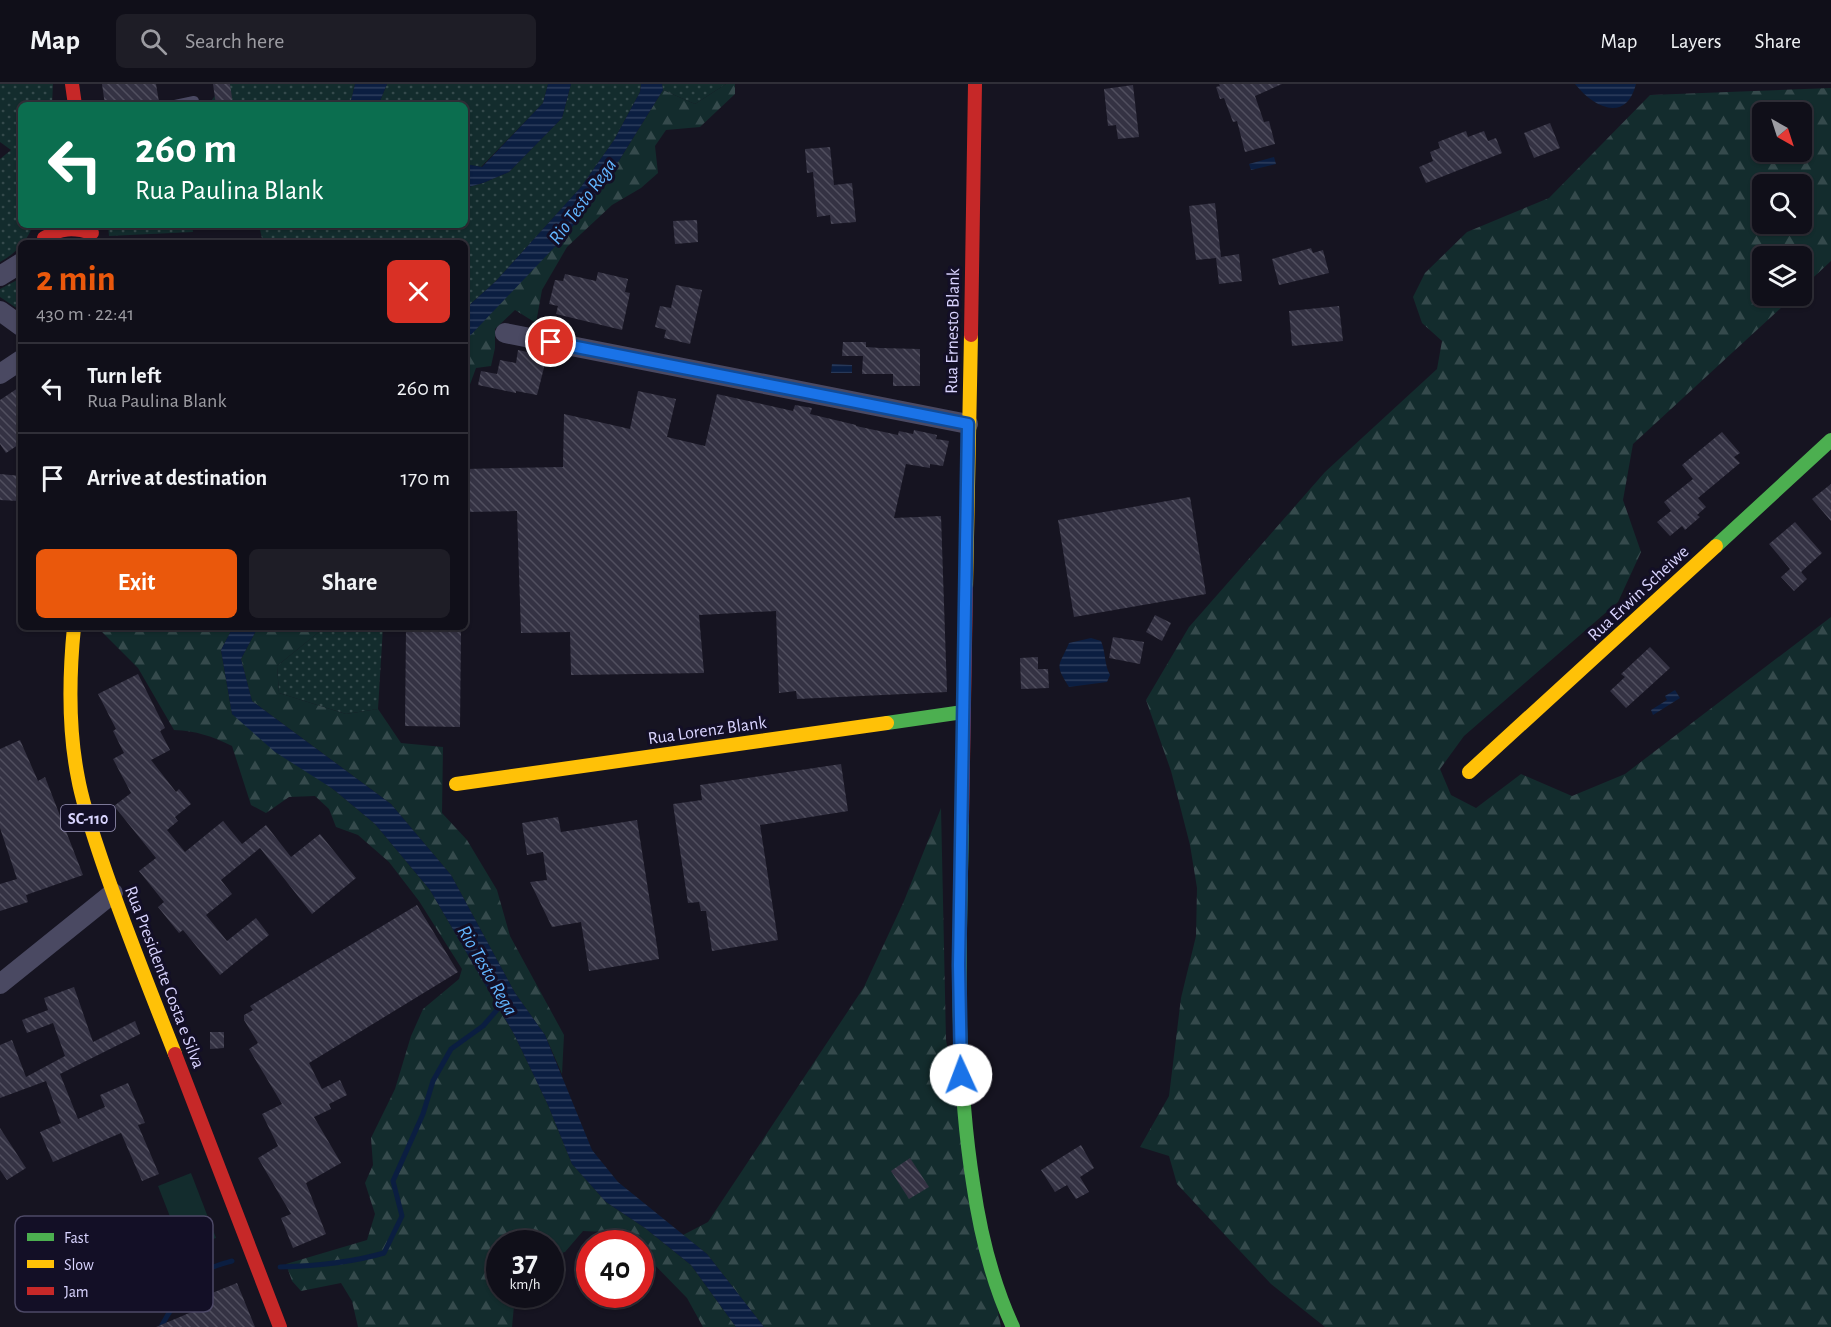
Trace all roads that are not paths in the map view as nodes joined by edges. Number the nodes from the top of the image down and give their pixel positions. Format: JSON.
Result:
{"nodes":[{"id":1,"x":975,"y":84,"type":"edge"},
{"id":2,"x":194,"y":101,"type":"dead end"},
{"id":3,"x":189,"y":102,"type":"edge"},
{"id":4,"x":64,"y":228,"type":"edge"},
{"id":5,"x":72,"y":228,"type":"edge"},
{"id":6,"x":93,"y":234,"type":"edge"},
{"id":7,"x":43,"y":237,"type":"edge"},
{"id":8,"x":18,"y":265,"type":"edge"},
{"id":9,"x":0,"y":276,"type":"edge"},
{"id":10,"x":0,"y":311,"type":"edge"},
{"id":11,"x":18,"y":324,"type":"edge"},
{"id":12,"x":505,"y":333,"type":"dead end"},
{"id":13,"x":18,"y":362,"type":"edge"},
{"id":14,"x":0,"y":374,"type":"edge"},
{"id":15,"x":968,"y":424,"type":"junction"},
{"id":16,"x":1831,"y":440,"type":"edge"},
{"id":17,"x":75,"y":630,"type":"edge"},
{"id":18,"x":963,"y":712,"type":"junction"},
{"id":19,"x":1469,"y":772,"type":"dead end"},
{"id":20,"x":456,"y":784,"type":"dead end"},
{"id":21,"x":113,"y":893,"type":"junction"},
{"id":22,"x":0,"y":984,"type":"edge"},
{"id":23,"x":280,"y":1327,"type":"edge"},
{"id":24,"x":1013,"y":1327,"type":"edge"}],
"edges":[{"from":1,"to":15,"type":"street","name":"Rua Ernesto Blank"},
{"from":2,"to":3,"type":"lane"},
{"from":4,"to":7,"type":"street"},
{"from":5,"to":6,"type":"street"},
{"from":8,"to":9,"type":"street"},
{"from":10,"to":11,"type":"street"},
{"from":12,"to":15,"type":"street"},
{"from":13,"to":14,"type":"street"},
{"from":15,"to":18,"type":"street","name":"Rua Ernesto Blank"},
{"from":16,"to":19,"type":"street","name":"Rua Erwin Scheiwe"},
{"from":17,"to":21,"type":"street","name":"Rua Presidente Costa e Silva","number":"SC-110"},
{"from":18,"to":20,"type":"street","name":"Rua Lorenz Blank"},
{"from":18,"to":24,"type":"street","name":"Rua Ernesto Blank"},
{"from":21,"to":22,"type":"street"},
{"from":21,"to":23,"type":"street","name":"Rua Presidente Costa e Silva","number":"SC-110"}]}
